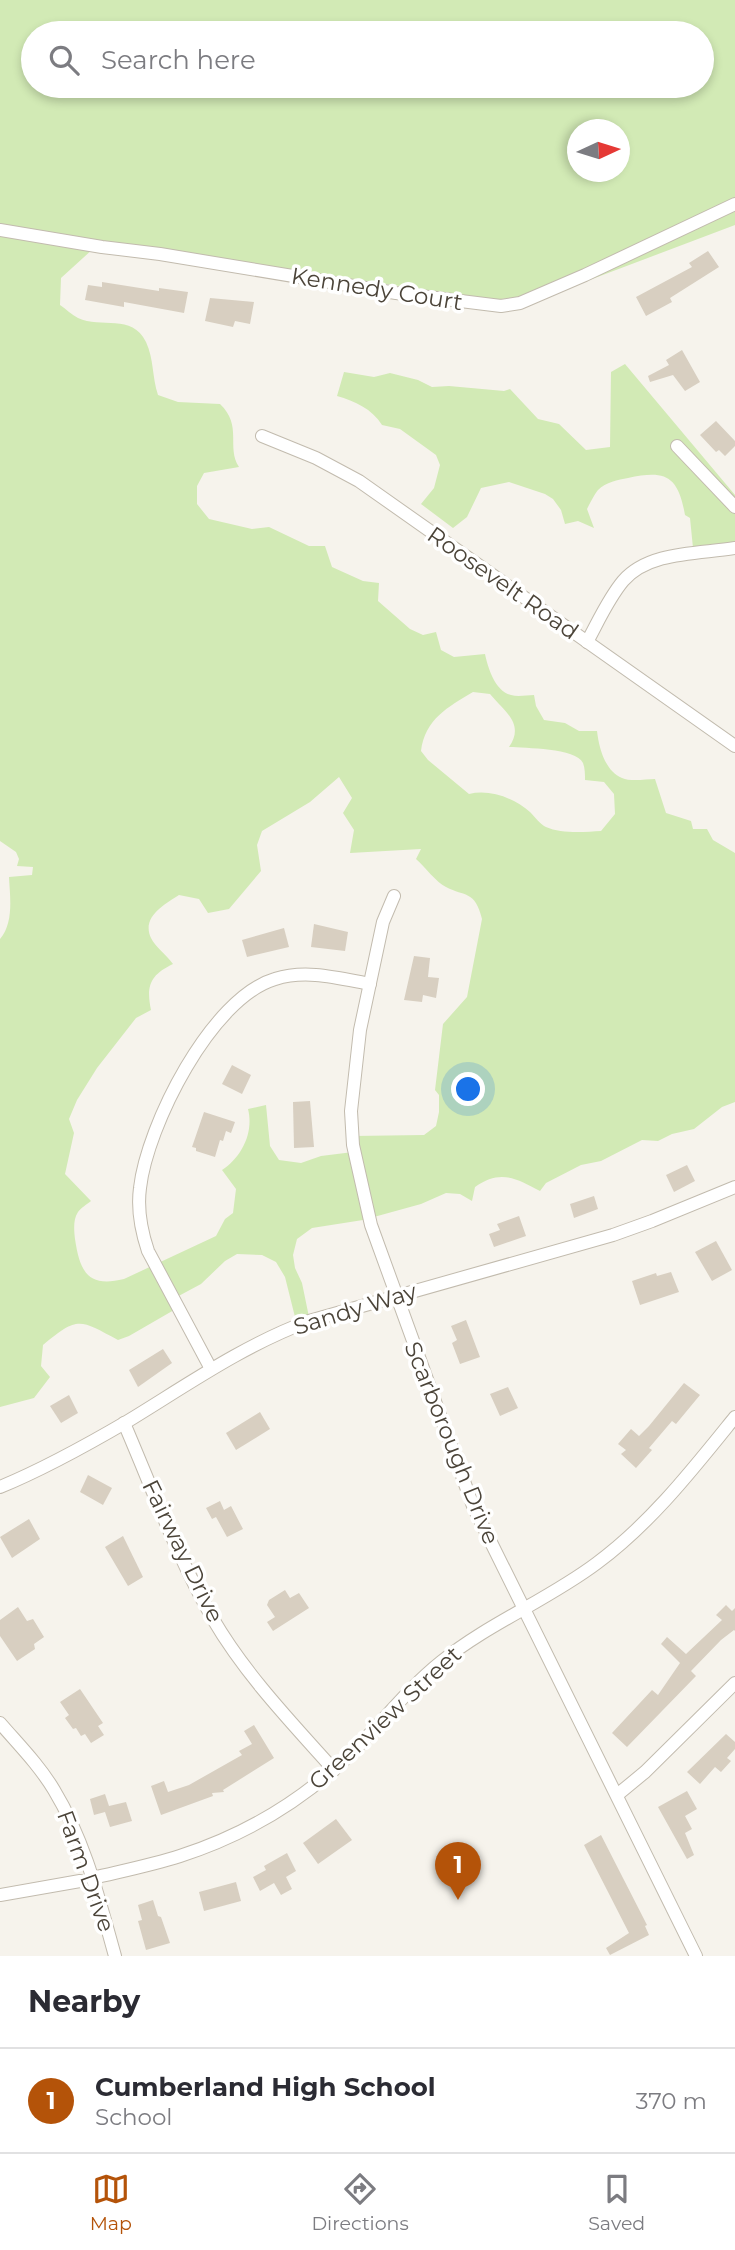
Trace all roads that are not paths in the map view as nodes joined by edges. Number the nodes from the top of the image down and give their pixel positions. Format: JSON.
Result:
{"nodes":[{"id":1,"x":735,"y":204,"type":"edge"},
{"id":2,"x":0,"y":230,"type":"edge"},
{"id":3,"x":262,"y":436,"type":"dead end"},
{"id":4,"x":677,"y":446,"type":"dead end"},
{"id":5,"x":735,"y":507,"type":"edge"},
{"id":6,"x":735,"y":548,"type":"edge"},
{"id":7,"x":587,"y":642,"type":"junction"},
{"id":8,"x":735,"y":746,"type":"edge"},
{"id":9,"x":394,"y":896,"type":"dead end"},
{"id":10,"x":370,"y":984,"type":"junction"},
{"id":11,"x":734,"y":1190,"type":"edge"},
{"id":12,"x":396,"y":1296,"type":"junction"},
{"id":13,"x":211,"y":1369,"type":"junction"},
{"id":14,"x":735,"y":1417,"type":"edge"},
{"id":15,"x":124,"y":1423,"type":"junction"},
{"id":16,"x":0,"y":1487,"type":"edge"},
{"id":17,"x":523,"y":1609,"type":"junction"},
{"id":18,"x":735,"y":1683,"type":"edge"},
{"id":19,"x":0,"y":1723,"type":"edge"},
{"id":20,"x":334,"y":1770,"type":"junction"},
{"id":21,"x":617,"y":1795,"type":"junction"},
{"id":22,"x":93,"y":1878,"type":"junction"},
{"id":23,"x":79,"y":1881,"type":"dead end"},
{"id":24,"x":0,"y":1895,"type":"edge"},
{"id":25,"x":115,"y":1956,"type":"edge"},
{"id":26,"x":696,"y":1956,"type":"edge"}],
"edges":[{"from":1,"to":2,"type":"street","name":"Kennedy Court"},
{"from":3,"to":7,"type":"street","name":"Roosevelt Road"},
{"from":4,"to":5,"type":"street"},
{"from":6,"to":7,"type":"street"},
{"from":7,"to":8,"type":"street","name":"Roosevelt Road"},
{"from":9,"to":10,"type":"street","name":"Scarborough Drive"},
{"from":10,"to":12,"type":"street","name":"Scarborough Drive"},
{"from":10,"to":13,"type":"street"},
{"from":11,"to":12,"type":"street","name":"Sandy Way"},
{"from":12,"to":13,"type":"street","name":"Sandy Way"},
{"from":12,"to":17,"type":"street","name":"Scarborough Drive"},
{"from":13,"to":15,"type":"street","name":"Sandy Way"},
{"from":14,"to":17,"type":"street","name":"Greenview Street"},
{"from":15,"to":16,"type":"street","name":"Sandy Way"},
{"from":15,"to":20,"type":"street","name":"Fairway Drive"},
{"from":17,"to":20,"type":"street","name":"Greenview Street"},
{"from":17,"to":21,"type":"street","name":"Scarborough Drive"},
{"from":18,"to":21,"type":"street"},
{"from":19,"to":22,"type":"street","name":"Farm Drive"},
{"from":20,"to":22,"type":"street","name":"Greenview Street"},
{"from":21,"to":26,"type":"street","name":"Scarborough Drive"},
{"from":22,"to":25,"type":"street","name":"Farm Drive"},
{"from":23,"to":24,"type":"street"}]}
